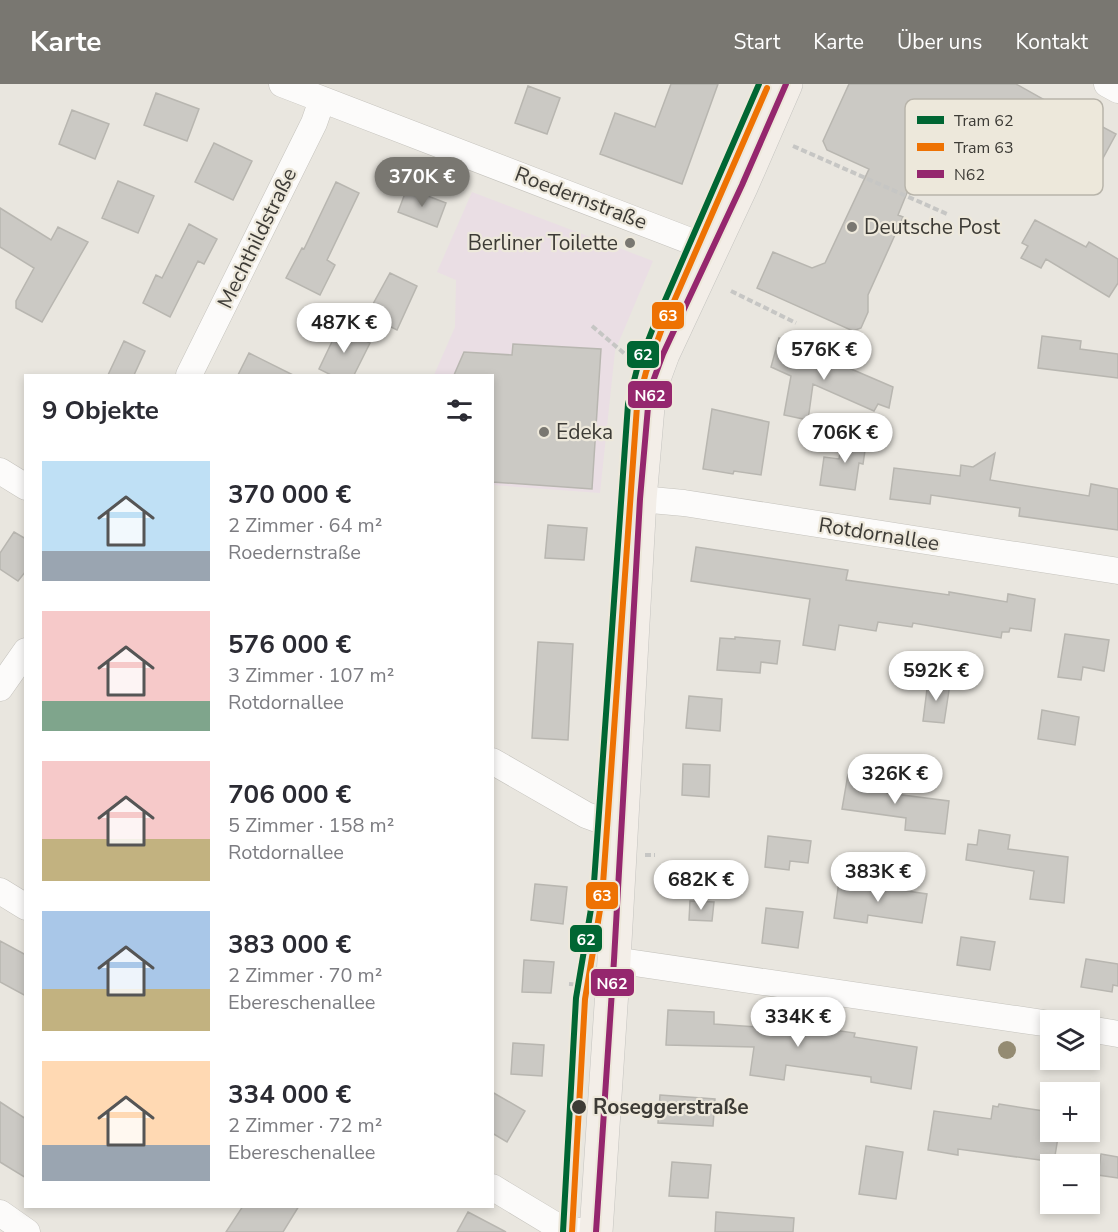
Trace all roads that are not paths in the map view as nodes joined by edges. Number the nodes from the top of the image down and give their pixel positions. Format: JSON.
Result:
{"nodes":[{"id":1,"x":282,"y":84,"type":"edge"},
{"id":2,"x":786,"y":84,"type":"edge"},
{"id":3,"x":1107,"y":84,"type":"edge"},
{"id":4,"x":1118,"y":90,"type":"edge"},
{"id":5,"x":322,"y":99,"type":"junction"},
{"id":6,"x":711,"y":249,"type":"junction"},
{"id":7,"x":189,"y":374,"type":"edge"},
{"id":8,"x":0,"y":471,"type":"edge"},
{"id":9,"x":24,"y":486,"type":"edge"},
{"id":10,"x":640,"y":499,"type":"junction"},
{"id":11,"x":1118,"y":571,"type":"edge"},
{"id":12,"x":24,"y":654,"type":"edge"},
{"id":13,"x":0,"y":688,"type":"edge"},
{"id":14,"x":494,"y":762,"type":"edge"},
{"id":15,"x":622,"y":820,"type":"junction"},
{"id":16,"x":0,"y":891,"type":"edge"},
{"id":17,"x":24,"y":906,"type":"edge"},
{"id":18,"x":614,"y":960,"type":"junction"},
{"id":19,"x":1040,"y":1023,"type":"edge"},
{"id":20,"x":1100,"y":1031,"type":"edge"},
{"id":21,"x":1118,"y":1034,"type":"edge"},
{"id":22,"x":494,"y":1188,"type":"edge"},
{"id":23,"x":0,"y":1213,"type":"edge"},
{"id":24,"x":27,"y":1232,"type":"edge"},
{"id":25,"x":589,"y":1232,"type":"edge"},
{"id":26,"x":596,"y":1232,"type":"edge"}],
"edges":[{"from":1,"to":5,"type":"street","name":"Roedernstraße"},
{"from":2,"to":6,"type":"main road"},
{"from":3,"to":4,"type":"street"},
{"from":5,"to":6,"type":"street","name":"Roedernstraße"},
{"from":5,"to":7,"type":"street","name":"Mechthildstraße"},
{"from":6,"to":10,"type":"main road"},
{"from":8,"to":9,"type":"street"},
{"from":10,"to":11,"type":"street","name":"Rotdornallee"},
{"from":10,"to":15,"type":"main road"},
{"from":12,"to":13,"type":"street"},
{"from":14,"to":15,"type":"street"},
{"from":15,"to":18,"type":"main road"},
{"from":16,"to":17,"type":"street"},
{"from":18,"to":19,"type":"street"},
{"from":18,"to":26,"type":"main road"},
{"from":20,"to":21,"type":"street"},
{"from":22,"to":25,"type":"street"},
{"from":23,"to":24,"type":"street"}]}
